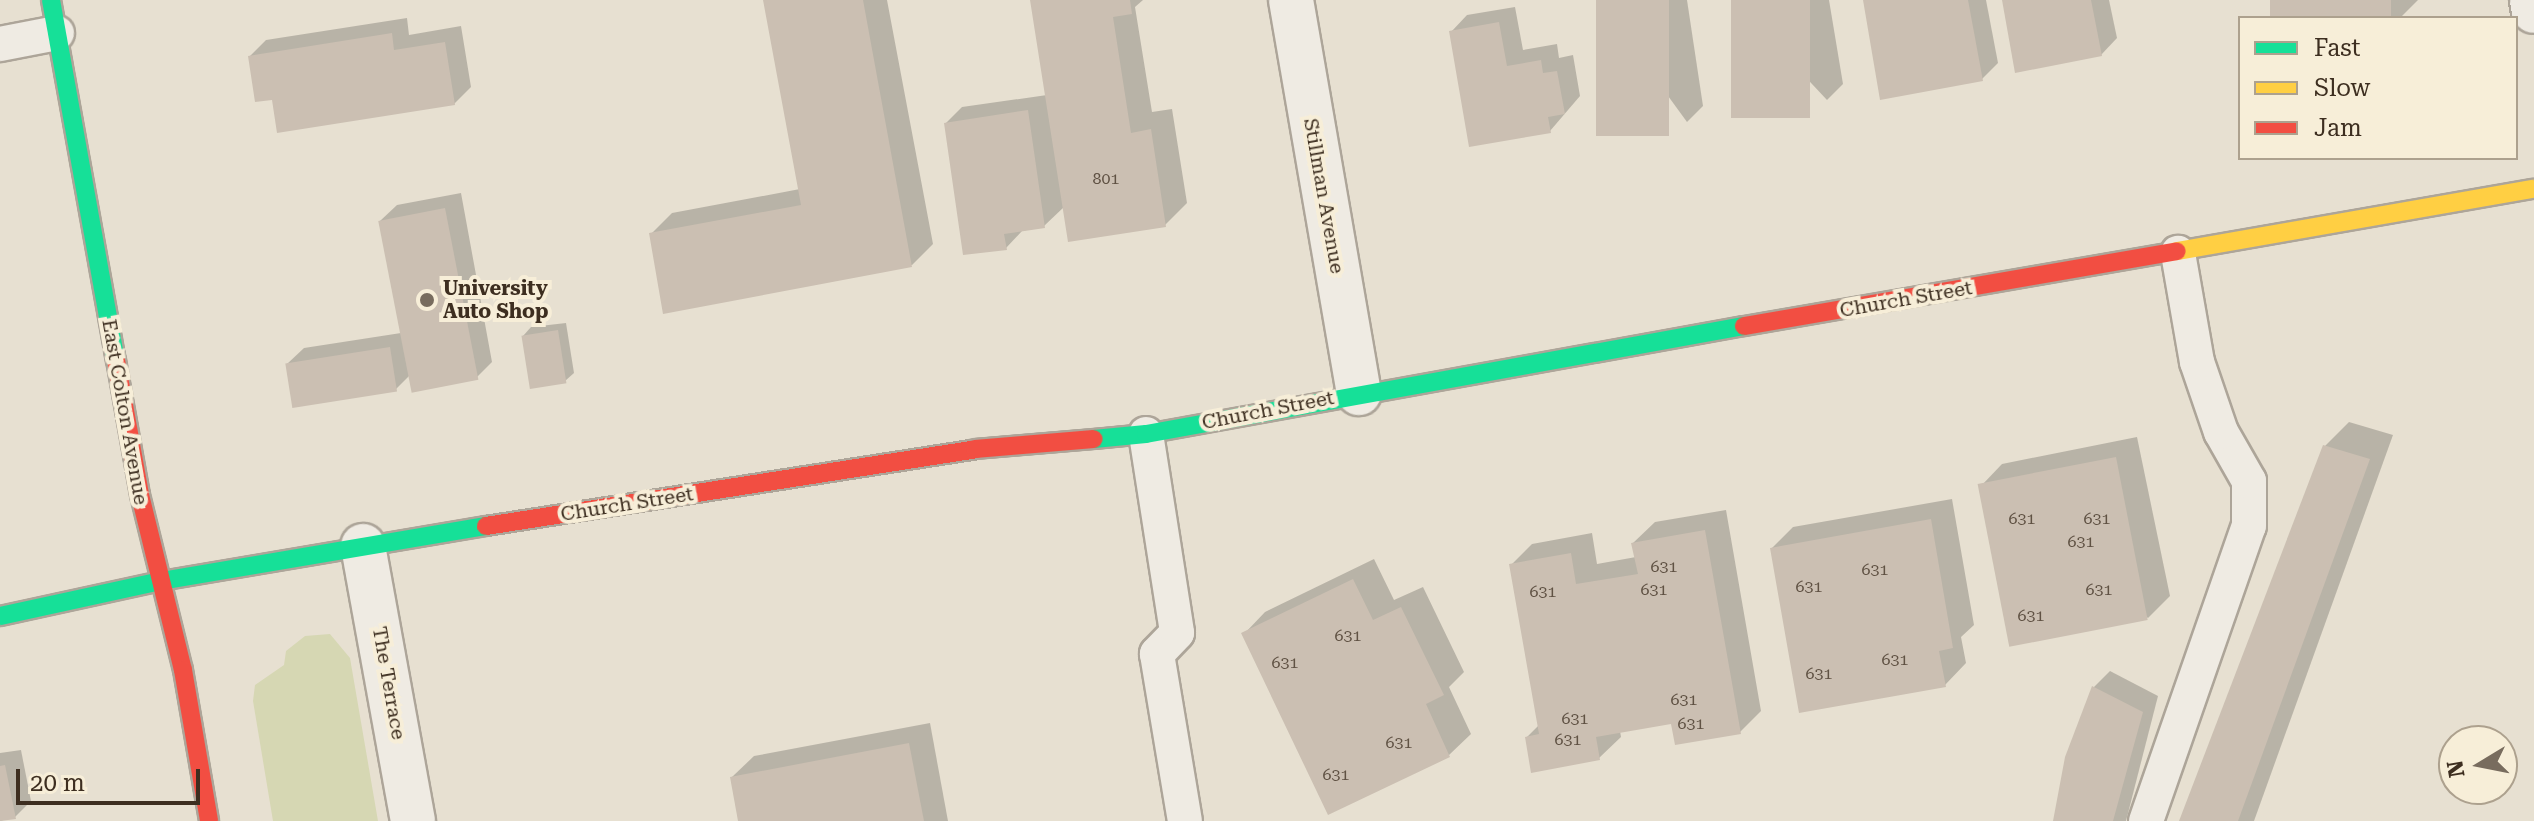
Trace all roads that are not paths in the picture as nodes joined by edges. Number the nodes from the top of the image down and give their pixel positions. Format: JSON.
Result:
{"nodes":[{"id":1,"x":1291,"y":0,"type":"edge"},
{"id":2,"x":2532,"y":0,"type":"edge"},
{"id":3,"x":54,"y":8,"type":"edge"},
{"id":4,"x":2534,"y":11,"type":"edge"},
{"id":5,"x":0,"y":44,"type":"edge"},
{"id":6,"x":2534,"y":189,"type":"edge"},
{"id":7,"x":2178,"y":253,"type":"junction"},
{"id":8,"x":1359,"y":393,"type":"junction"},
{"id":9,"x":1146,"y":434,"type":"junction"},
{"id":10,"x":363,"y":546,"type":"junction"},
{"id":11,"x":161,"y":581,"type":"junction"},
{"id":12,"x":0,"y":616,"type":"edge"},
{"id":13,"x":209,"y":821,"type":"edge"},
{"id":14,"x":413,"y":821,"type":"edge"},
{"id":15,"x":1185,"y":821,"type":"edge"},
{"id":16,"x":2146,"y":821,"type":"edge"}],
"edges":[{"from":1,"to":8,"type":"street","name":"Stillman Avenue"},
{"from":2,"to":4,"type":"street"},
{"from":3,"to":5,"type":"lane"},
{"from":3,"to":11,"type":"street","name":"East Colton Avenue"},
{"from":6,"to":7,"type":"street","name":"Church Street"},
{"from":7,"to":8,"type":"street","name":"Church Street"},
{"from":7,"to":16,"type":"lane"},
{"from":8,"to":9,"type":"street","name":"Church Street"},
{"from":9,"to":10,"type":"street","name":"Church Street"},
{"from":9,"to":15,"type":"lane"},
{"from":10,"to":11,"type":"street","name":"Church Street"},
{"from":10,"to":14,"type":"street","name":"The Terrace"},
{"from":11,"to":12,"type":"street","name":"Church Street"},
{"from":11,"to":13,"type":"street","name":"East Colton Avenue"}]}
